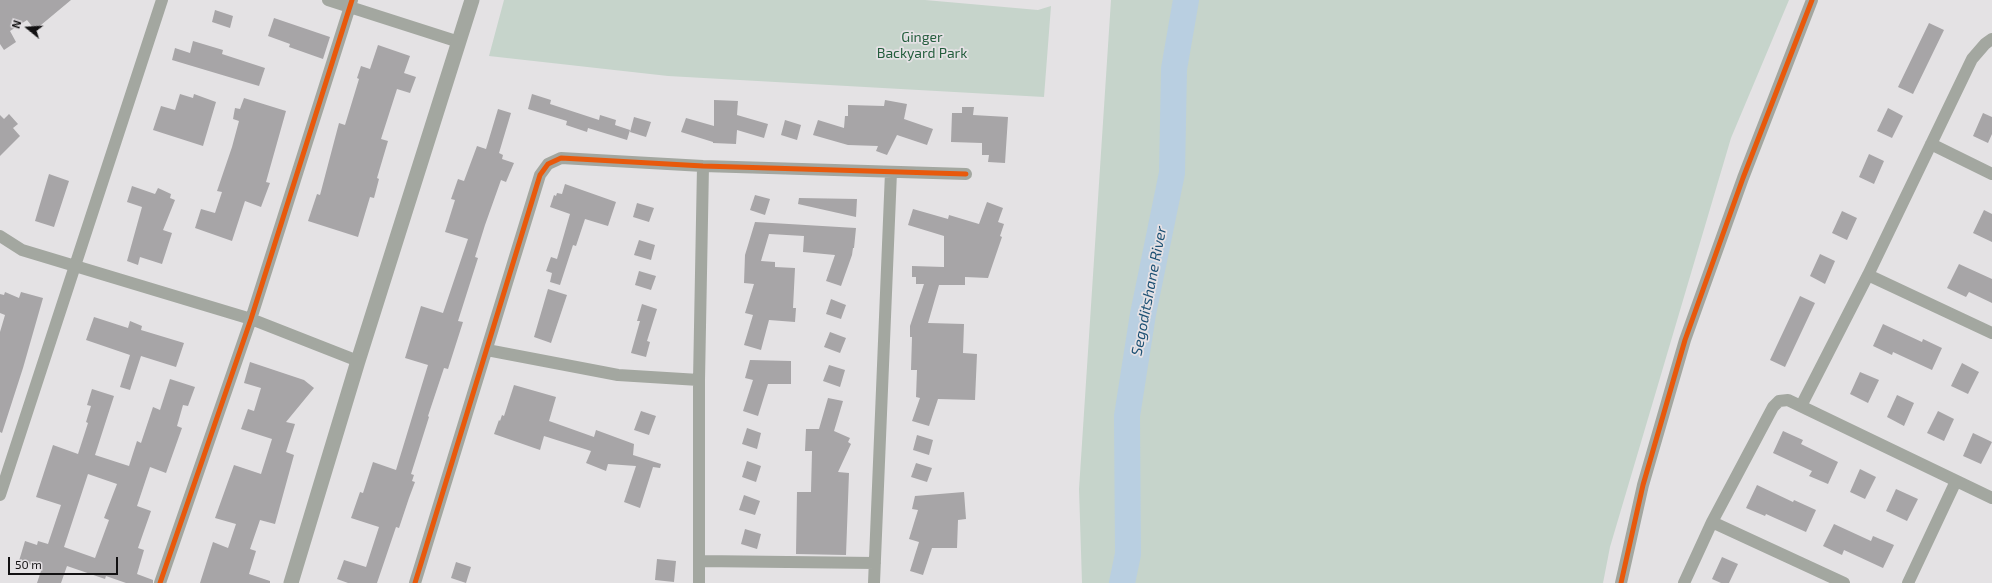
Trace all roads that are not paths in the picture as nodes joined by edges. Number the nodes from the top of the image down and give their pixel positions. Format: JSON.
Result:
{"nodes":[{"id":1,"x":162,"y":0,"type":"edge"},
{"id":2,"x":328,"y":0,"type":"edge"},
{"id":3,"x":472,"y":0,"type":"edge"},
{"id":4,"x":1812,"y":0,"type":"edge"},
{"id":5,"x":351,"y":4,"type":"edge"},
{"id":6,"x":1992,"y":39,"type":"edge"},
{"id":7,"x":459,"y":42,"type":"junction"},
{"id":8,"x":1931,"y":144,"type":"junction"},
{"id":9,"x":703,"y":166,"type":"junction"},
{"id":10,"x":891,"y":172,"type":"junction"},
{"id":11,"x":966,"y":174,"type":"dead end"},
{"id":12,"x":1992,"y":174,"type":"edge"},
{"id":13,"x":0,"y":236,"type":"edge"},
{"id":14,"x":74,"y":267,"type":"junction"},
{"id":15,"x":1868,"y":275,"type":"junction"},
{"id":16,"x":251,"y":319,"type":"junction"},
{"id":17,"x":1992,"y":333,"type":"edge"},
{"id":18,"x":486,"y":350,"type":"junction"},
{"id":19,"x":358,"y":361,"type":"junction"},
{"id":20,"x":699,"y":380,"type":"junction"},
{"id":21,"x":1801,"y":406,"type":"junction"},
{"id":22,"x":1956,"y":481,"type":"junction"},
{"id":23,"x":0,"y":495,"type":"edge"},
{"id":24,"x":1992,"y":498,"type":"edge"},
{"id":25,"x":1712,"y":522,"type":"junction"},
{"id":26,"x":700,"y":562,"type":"junction"},
{"id":27,"x":875,"y":563,"type":"junction"},
{"id":28,"x":160,"y":583,"type":"edge"},
{"id":29,"x":291,"y":583,"type":"edge"},
{"id":30,"x":415,"y":583,"type":"edge"},
{"id":31,"x":699,"y":583,"type":"edge"},
{"id":32,"x":874,"y":583,"type":"edge"},
{"id":33,"x":1621,"y":583,"type":"edge"},
{"id":34,"x":1684,"y":583,"type":"edge"},
{"id":35,"x":1844,"y":583,"type":"edge"},
{"id":36,"x":1908,"y":583,"type":"edge"}],
"edges":[{"from":1,"to":14,"type":"street"},
{"from":2,"to":5,"type":"street"},
{"from":3,"to":7,"type":"street"},
{"from":4,"to":33,"type":"street"},
{"from":5,"to":7,"type":"street"},
{"from":5,"to":16,"type":"street"},
{"from":6,"to":8,"type":"street"},
{"from":7,"to":19,"type":"street"},
{"from":8,"to":12,"type":"street"},
{"from":8,"to":15,"type":"street"},
{"from":9,"to":10,"type":"street"},
{"from":9,"to":18,"type":"street"},
{"from":9,"to":20,"type":"street"},
{"from":10,"to":11,"type":"street"},
{"from":10,"to":27,"type":"street"},
{"from":13,"to":14,"type":"street"},
{"from":14,"to":16,"type":"street"},
{"from":14,"to":23,"type":"street"},
{"from":15,"to":17,"type":"street"},
{"from":15,"to":21,"type":"street"},
{"from":16,"to":19,"type":"street"},
{"from":16,"to":28,"type":"street"},
{"from":18,"to":20,"type":"street"},
{"from":18,"to":30,"type":"street"},
{"from":19,"to":29,"type":"street"},
{"from":20,"to":26,"type":"street"},
{"from":21,"to":22,"type":"street"},
{"from":21,"to":25,"type":"street"},
{"from":22,"to":24,"type":"street"},
{"from":22,"to":36,"type":"street"},
{"from":25,"to":34,"type":"street"},
{"from":25,"to":35,"type":"street"},
{"from":26,"to":27,"type":"street"},
{"from":26,"to":31,"type":"street"},
{"from":27,"to":32,"type":"street"}]}
